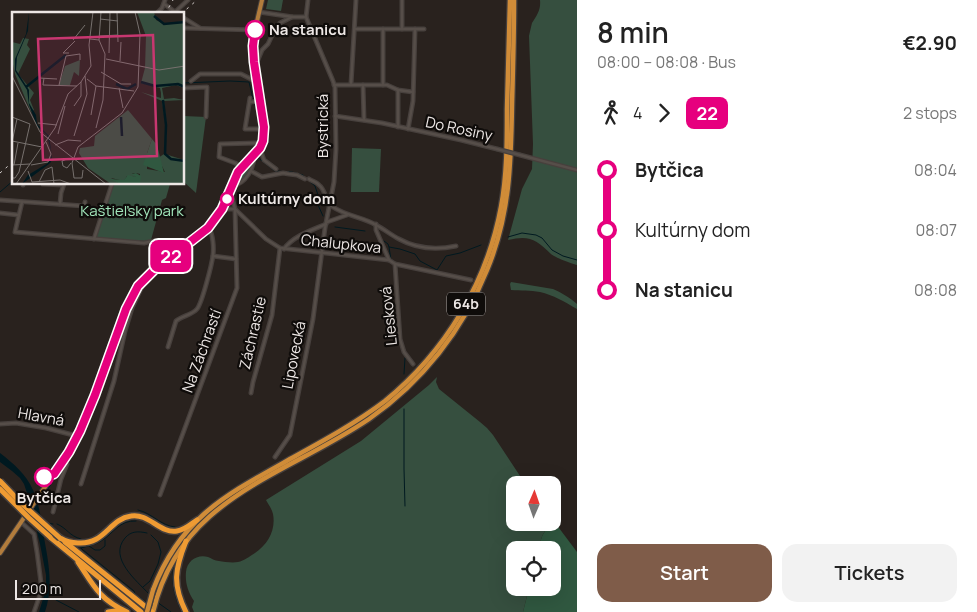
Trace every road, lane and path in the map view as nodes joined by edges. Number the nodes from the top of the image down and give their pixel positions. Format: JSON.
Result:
{"nodes":[{"id":1,"x":165,"y":0,"type":"edge"},
{"id":2,"x":188,"y":0,"type":"edge"},
{"id":3,"x":262,"y":0,"type":"edge"},
{"id":4,"x":308,"y":0,"type":"edge"},
{"id":5,"x":356,"y":0,"type":"edge"},
{"id":6,"x":402,"y":0,"type":"edge"},
{"id":7,"x":510,"y":0,"type":"edge"},
{"id":8,"x":514,"y":0,"type":"edge"},
{"id":9,"x":164,"y":4,"type":"junction"},
{"id":10,"x":158,"y":12,"type":"edge"},
{"id":11,"x":175,"y":12,"type":"edge"},
{"id":12,"x":177,"y":12,"type":"edge"},
{"id":13,"x":259,"y":12,"type":"junction"},
{"id":14,"x":293,"y":17,"type":"junction"},
{"id":15,"x":306,"y":17,"type":"junction"},
{"id":16,"x":185,"y":19,"type":"edge"},
{"id":17,"x":185,"y":28,"type":"edge"},
{"id":18,"x":202,"y":29,"type":"junction"},
{"id":19,"x":355,"y":29,"type":"junction"},
{"id":20,"x":383,"y":29,"type":"junction"},
{"id":21,"x":402,"y":29,"type":"junction"},
{"id":22,"x":414,"y":29,"type":"junction"},
{"id":23,"x":424,"y":29,"type":"dead end"},
{"id":24,"x":255,"y":30,"type":"junction"},
{"id":25,"x":254,"y":64,"type":"junction"},
{"id":26,"x":256,"y":80,"type":"junction"},
{"id":27,"x":191,"y":81,"type":"dead end"},
{"id":28,"x":352,"y":84,"type":"junction"},
{"id":29,"x":334,"y":85,"type":"junction"},
{"id":30,"x":363,"y":85,"type":"junction"},
{"id":31,"x":383,"y":85,"type":"junction"},
{"id":32,"x":185,"y":88,"type":"edge"},
{"id":33,"x":398,"y":90,"type":"junction"},
{"id":34,"x":413,"y":92,"type":"junction"},
{"id":35,"x":260,"y":101,"type":"junction"},
{"id":36,"x":206,"y":116,"type":"dead end"},
{"id":37,"x":335,"y":116,"type":"junction"},
{"id":38,"x":364,"y":120,"type":"junction"},
{"id":39,"x":398,"y":127,"type":"junction"},
{"id":40,"x":262,"y":129,"type":"junction"},
{"id":41,"x":408,"y":129,"type":"junction"},
{"id":42,"x":257,"y":143,"type":"dead end"},
{"id":43,"x":260,"y":148,"type":"junction"},
{"id":44,"x":254,"y":156,"type":"junction"},
{"id":45,"x":242,"y":167,"type":"junction"},
{"id":46,"x":276,"y":169,"type":"dead end"},
{"id":47,"x":577,"y":170,"type":"edge"},
{"id":48,"x":251,"y":171,"type":"junction"},
{"id":49,"x":305,"y":179,"type":"dead end"},
{"id":50,"x":309,"y":179,"type":"dead end"},
{"id":51,"x":64,"y":185,"type":"edge"},
{"id":52,"x":112,"y":185,"type":"edge"},
{"id":53,"x":232,"y":186,"type":"junction"},
{"id":54,"x":229,"y":194,"type":"junction"},
{"id":55,"x":0,"y":200,"type":"edge"},
{"id":56,"x":22,"y":202,"type":"junction"},
{"id":57,"x":85,"y":202,"type":"dead end"},
{"id":58,"x":60,"y":204,"type":"junction"},
{"id":59,"x":330,"y":205,"type":"junction"},
{"id":60,"x":84,"y":206,"type":"junction"},
{"id":61,"x":222,"y":209,"type":"junction"},
{"id":62,"x":235,"y":209,"type":"junction"},
{"id":63,"x":84,"y":210,"type":"dead end"},
{"id":64,"x":0,"y":213,"type":"edge"},
{"id":65,"x":19,"y":215,"type":"junction"},
{"id":66,"x":348,"y":215,"type":"junction"},
{"id":67,"x":326,"y":223,"type":"junction"},
{"id":68,"x":376,"y":224,"type":"junction"},
{"id":69,"x":208,"y":228,"type":"junction"},
{"id":70,"x":94,"y":239,"type":"junction"},
{"id":71,"x":185,"y":246,"type":"junction"},
{"id":72,"x":456,"y":246,"type":"dead end"},
{"id":73,"x":282,"y":249,"type":"junction"},
{"id":74,"x":322,"y":254,"type":"junction"},
{"id":75,"x":213,"y":256,"type":"junction"},
{"id":76,"x":236,"y":259,"type":"junction"},
{"id":77,"x":389,"y":260,"type":"junction"},
{"id":78,"x":395,"y":264,"type":"junction"},
{"id":79,"x":146,"y":277,"type":"junction"},
{"id":80,"x":470,"y":280,"type":"dead end"},
{"id":81,"x":168,"y":346,"type":"dead end"},
{"id":82,"x":413,"y":364,"type":"dead end"},
{"id":83,"x":251,"y":393,"type":"dead end"},
{"id":84,"x":0,"y":424,"type":"edge"},
{"id":85,"x":77,"y":436,"type":"junction"},
{"id":86,"x":275,"y":458,"type":"dead end"},
{"id":87,"x":62,"y":462,"type":"junction"},
{"id":88,"x":0,"y":481,"type":"edge"},
{"id":89,"x":81,"y":484,"type":"dead end"},
{"id":90,"x":0,"y":489,"type":"edge"},
{"id":91,"x":160,"y":495,"type":"dead end"},
{"id":92,"x":53,"y":512,"type":"dead end"},
{"id":93,"x":197,"y":520,"type":"junction"},
{"id":94,"x":21,"y":522,"type":"junction"},
{"id":95,"x":58,"y":540,"type":"junction"},
{"id":96,"x":186,"y":541,"type":"junction"},
{"id":97,"x":0,"y":553,"type":"edge"},
{"id":98,"x":75,"y":558,"type":"junction"},
{"id":99,"x":155,"y":591,"type":"junction"},
{"id":100,"x":125,"y":611,"type":"edge"},
{"id":101,"x":34,"y":612,"type":"edge"},
{"id":102,"x":108,"y":612,"type":"edge"},
{"id":103,"x":141,"y":612,"type":"edge"},
{"id":104,"x":147,"y":612,"type":"edge"},
{"id":105,"x":153,"y":612,"type":"edge"},
{"id":106,"x":186,"y":612,"type":"edge"}],
"edges":[{"from":1,"to":9,"type":"street"},
{"from":2,"to":12,"type":"street"},
{"from":3,"to":13,"type":"main road"},
{"from":4,"to":15,"type":"street"},
{"from":5,"to":19,"type":"street"},
{"from":6,"to":21,"type":"street"},
{"from":7,"to":93,"type":"highway","number":"64b"},
{"from":8,"to":96,"type":"highway","number":"64b"},
{"from":9,"to":10,"type":"street"},
{"from":9,"to":11,"type":"street"},
{"from":13,"to":14,"type":"street"},
{"from":13,"to":24,"type":"main road"},
{"from":14,"to":15,"type":"street"},
{"from":14,"to":25,"type":"street"},
{"from":15,"to":29,"type":"street","name":"Bystrická"},
{"from":16,"to":18,"type":"street"},
{"from":17,"to":18,"type":"street"},
{"from":18,"to":24,"type":"street"},
{"from":19,"to":20,"type":"street"},
{"from":19,"to":28,"type":"street"},
{"from":20,"to":21,"type":"street"},
{"from":20,"to":31,"type":"street"},
{"from":21,"to":22,"type":"street"},
{"from":22,"to":23,"type":"street"},
{"from":22,"to":34,"type":"street"},
{"from":24,"to":25,"type":"main road"},
{"from":25,"to":26,"type":"main road"},
{"from":26,"to":27,"type":"street"},
{"from":26,"to":35,"type":"main road"},
{"from":28,"to":29,"type":"street"},
{"from":28,"to":30,"type":"street"},
{"from":29,"to":37,"type":"street","name":"Bystrická"},
{"from":30,"to":31,"type":"street"},
{"from":30,"to":38,"type":"street"},
{"from":31,"to":33,"type":"street"},
{"from":32,"to":36,"type":"street"},
{"from":33,"to":34,"type":"street"},
{"from":33,"to":39,"type":"street"},
{"from":34,"to":41,"type":"street"},
{"from":35,"to":40,"type":"main road"},
{"from":35,"to":40,"type":"street"},
{"from":37,"to":38,"type":"street","name":"Do Rosiny"},
{"from":37,"to":59,"type":"street","name":"Bystrická"},
{"from":38,"to":39,"type":"street","name":"Do Rosiny"},
{"from":39,"to":41,"type":"street","name":"Do Rosiny"},
{"from":40,"to":43,"type":"main road"},
{"from":41,"to":47,"type":"street","name":"Do Rosiny","bridge":true},
{"from":42,"to":45,"type":"street"},
{"from":43,"to":44,"type":"main road","name":"Hlavná"},
{"from":43,"to":46,"type":"street"},
{"from":44,"to":45,"type":"main road","name":"Hlavná"},
{"from":44,"to":48,"type":"street"},
{"from":45,"to":53,"type":"main road","name":"Hlavná"},
{"from":48,"to":49,"type":"street"},
{"from":48,"to":53,"type":"street"},
{"from":50,"to":59,"type":"street"},
{"from":51,"to":58,"type":"street"},
{"from":52,"to":70,"type":"street"},
{"from":53,"to":54,"type":"main road","name":"Hlavná"},
{"from":54,"to":61,"type":"main road","name":"Hlavná"},
{"from":54,"to":62,"type":"street"},
{"from":55,"to":56,"type":"street"},
{"from":56,"to":58,"type":"street"},
{"from":56,"to":65,"type":"street"},
{"from":57,"to":60,"type":"street"},
{"from":58,"to":60,"type":"street"},
{"from":59,"to":66,"type":"street"},
{"from":59,"to":67,"type":"street","name":"Bystrická"},
{"from":60,"to":63,"type":"street"},
{"from":61,"to":62,"type":"street"},
{"from":61,"to":69,"type":"main road","name":"Hlavná"},
{"from":62,"to":73,"type":"street","name":"Chalupkova"},
{"from":62,"to":76,"type":"street","name":"Na Záchrastí"},
{"from":64,"to":65,"type":"street"},
{"from":65,"to":70,"type":"street"},
{"from":66,"to":67,"type":"street"},
{"from":66,"to":68,"type":"street"},
{"from":67,"to":73,"type":"street"},
{"from":67,"to":74,"type":"street","name":"Bystrická"},
{"from":68,"to":72,"type":"street"},
{"from":68,"to":77,"type":"street"},
{"from":69,"to":71,"type":"main road","name":"Hlavná"},
{"from":69,"to":75,"type":"street"},
{"from":70,"to":71,"type":"street"},
{"from":71,"to":79,"type":"main road","name":"Hlavná"},
{"from":73,"to":74,"type":"street","name":"Chalupkova"},
{"from":73,"to":83,"type":"street","name":"Záchrastie"},
{"from":74,"to":77,"type":"street","name":"Chalupkova"},
{"from":74,"to":86,"type":"street","name":"Lipovecká"},
{"from":75,"to":76,"type":"street"},
{"from":75,"to":81,"type":"street"},
{"from":76,"to":91,"type":"street","name":"Na Záchrastí"},
{"from":77,"to":78,"type":"street","name":"Chalupkova"},
{"from":78,"to":80,"type":"street","name":"Chalupkova"},
{"from":78,"to":82,"type":"street","name":"Liesková"},
{"from":79,"to":85,"type":"main road","name":"Hlavná"},
{"from":79,"to":89,"type":"street"},
{"from":84,"to":85,"type":"street","name":"Hlavná"},
{"from":85,"to":87,"type":"main road","name":"Hlavná"},
{"from":87,"to":92,"type":"street","name":"Hlavná"},
{"from":87,"to":94,"type":"main road","name":"Hlavná"},
{"from":88,"to":95,"type":"highway","bridge":true},
{"from":90,"to":95,"type":"highway","bridge":true},
{"from":93,"to":95,"type":"highway"},
{"from":93,"to":99,"type":"highway","number":"64b"},
{"from":94,"to":97,"type":"main road","name":"Hlavná"},
{"from":94,"to":101,"type":"street"},
{"from":95,"to":98,"type":"highway"},
{"from":95,"to":105,"type":"highway"},
{"from":96,"to":99,"type":"highway","number":"64b"},
{"from":96,"to":106,"type":"highway"},
{"from":98,"to":100,"type":"highway"},
{"from":98,"to":103,"type":"highway"},
{"from":99,"to":104,"type":"highway","number":"64b","bridge":true},
{"from":99,"to":105,"type":"highway","number":"64b"},
{"from":100,"to":102,"type":"highway"}]}
